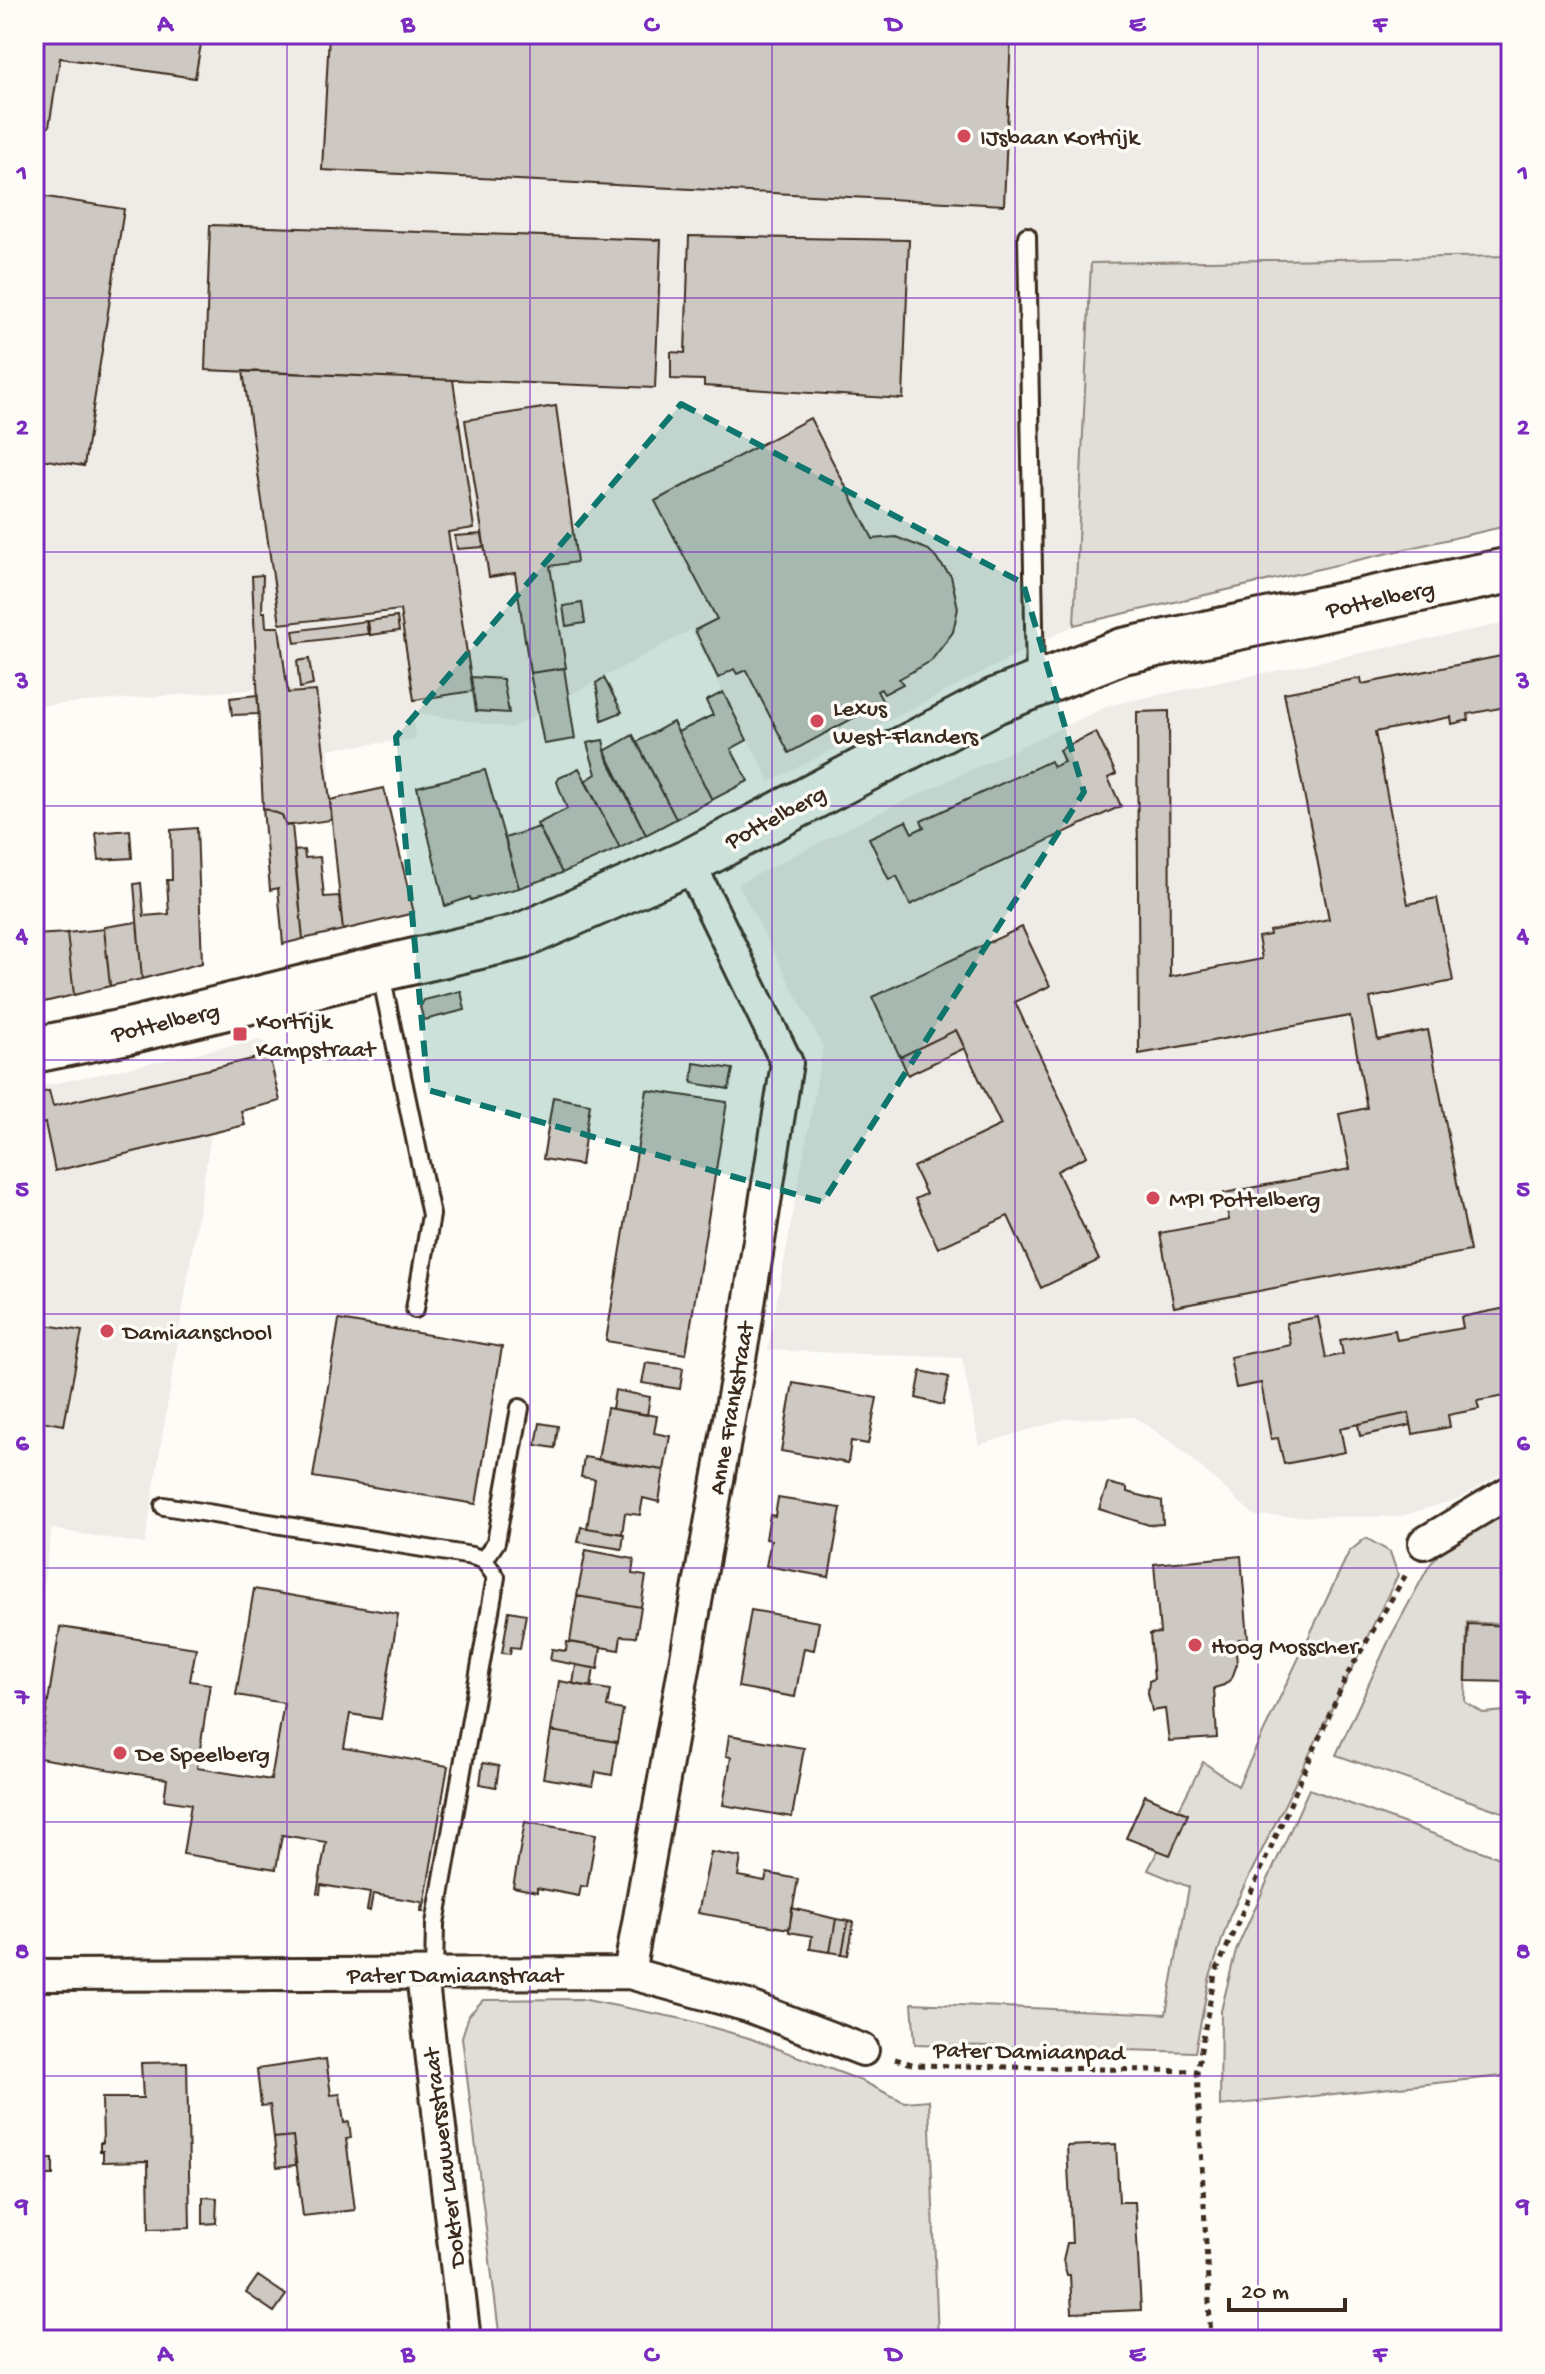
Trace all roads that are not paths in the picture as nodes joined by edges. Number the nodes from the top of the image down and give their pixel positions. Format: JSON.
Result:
{"nodes":[{"id":1,"x":1027,"y":236,"type":"dead end"},
{"id":2,"x":1511,"y":570,"type":"edge"},
{"id":3,"x":1036,"y":684,"type":"junction"},
{"id":4,"x":689,"y":862,"type":"junction"},
{"id":5,"x":380,"y":969,"type":"junction"},
{"id":6,"x":34,"y":1050,"type":"edge"},
{"id":7,"x":415,"y":1309,"type":"dead end"},
{"id":8,"x":520,"y":1408,"type":"dead end"},
{"id":9,"x":1511,"y":1491,"type":"edge"},
{"id":10,"x":164,"y":1506,"type":"dead end"},
{"id":11,"x":1424,"y":1543,"type":"road end"},
{"id":12,"x":484,"y":1560,"type":"junction"},
{"id":13,"x":629,"y":1973,"type":"junction"},
{"id":14,"x":34,"y":1975,"type":"edge"},
{"id":15,"x":428,"y":1975,"type":"junction"},
{"id":16,"x":863,"y":2050,"type":"road end"},
{"id":17,"x":465,"y":2340,"type":"edge"}],
"edges":[{"from":1,"to":3,"type":"lane"},
{"from":2,"to":3,"type":"main road","name":"Pottelberg"},
{"from":3,"to":4,"type":"main road","name":"Pottelberg"},
{"from":4,"to":5,"type":"main road","name":"Pottelberg"},
{"from":4,"to":13,"type":"street","name":"Anne Frankstraat"},
{"from":5,"to":6,"type":"main road","name":"Pottelberg"},
{"from":5,"to":7,"type":"lane"},
{"from":8,"to":12,"type":"lane"},
{"from":9,"to":11,"type":"street"},
{"from":10,"to":12,"type":"lane"},
{"from":12,"to":15,"type":"lane"},
{"from":13,"to":15,"type":"street","name":"Pater Damiaanstraat"},
{"from":13,"to":16,"type":"street","name":"Pater Damiaanstraat"},
{"from":14,"to":15,"type":"street","name":"Pater Damiaanstraat"},
{"from":15,"to":17,"type":"street","name":"Dokter Lauwersstraat"}]}
